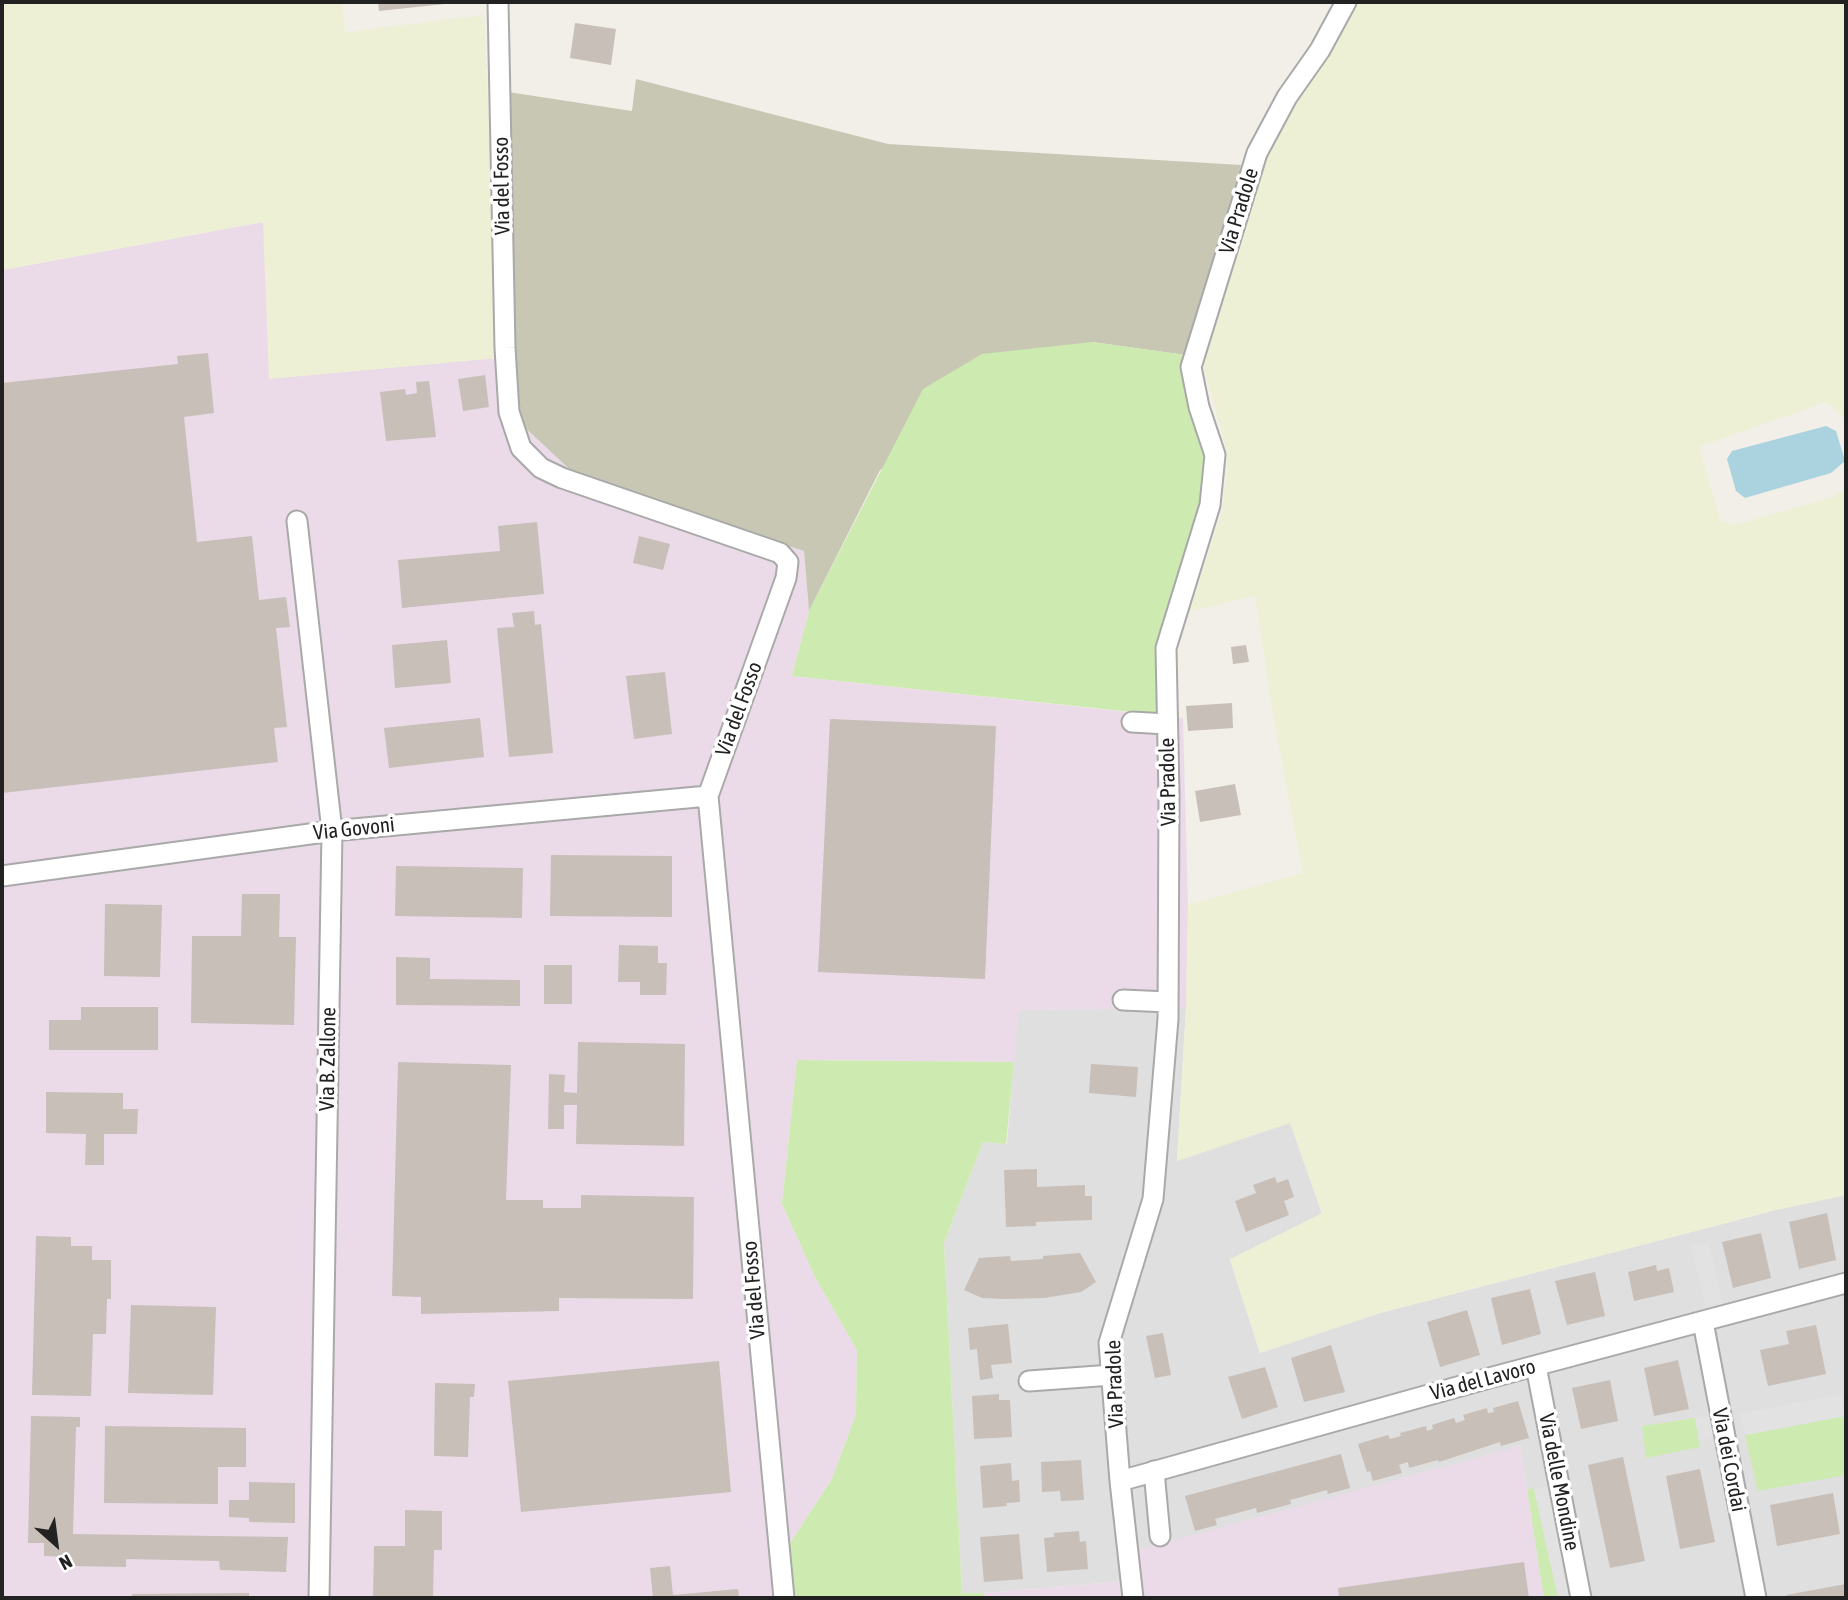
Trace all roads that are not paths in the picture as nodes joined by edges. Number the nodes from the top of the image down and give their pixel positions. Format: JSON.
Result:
{"nodes":[{"id":1,"x":498,"y":2,"type":"edge"},
{"id":2,"x":1346,"y":2,"type":"edge"},
{"id":3,"x":297,"y":521,"type":"dead end"},
{"id":4,"x":1132,"y":722,"type":"dead end"},
{"id":5,"x":1167,"y":724,"type":"junction"},
{"id":6,"x":708,"y":796,"type":"junction"},
{"id":7,"x":332,"y":831,"type":"junction"},
{"id":8,"x":2,"y":876,"type":"edge"},
{"id":9,"x":1123,"y":1000,"type":"dead end"},
{"id":10,"x":1168,"y":1002,"type":"junction"},
{"id":11,"x":1846,"y":1283,"type":"edge"},
{"id":12,"x":1703,"y":1322,"type":"junction"},
{"id":13,"x":1536,"y":1366,"type":"junction"},
{"id":14,"x":1112,"y":1375,"type":"junction"},
{"id":15,"x":1029,"y":1381,"type":"dead end"},
{"id":16,"x":1154,"y":1471,"type":"junction"},
{"id":17,"x":1120,"y":1481,"type":"junction"},
{"id":18,"x":1160,"y":1536,"type":"dead end"},
{"id":19,"x":319,"y":1598,"type":"edge"},
{"id":20,"x":784,"y":1598,"type":"edge"},
{"id":21,"x":1133,"y":1598,"type":"edge"},
{"id":22,"x":1581,"y":1598,"type":"edge"},
{"id":23,"x":1756,"y":1598,"type":"edge"}],
"edges":[{"from":1,"to":6,"type":"street","name":"Via del Fosso"},
{"from":2,"to":5,"type":"street","name":"Via Pradole"},
{"from":3,"to":7,"type":"street","name":"Via B. Zallone"},
{"from":4,"to":5,"type":"street"},
{"from":5,"to":10,"type":"street","name":"Via Pradole"},
{"from":6,"to":7,"type":"street","name":"Via Govoni"},
{"from":6,"to":20,"type":"street","name":"Via del Fosso"},
{"from":7,"to":8,"type":"street","name":"Via Govoni"},
{"from":7,"to":19,"type":"street","name":"Via B. Zallone"},
{"from":9,"to":10,"type":"street"},
{"from":10,"to":14,"type":"street","name":"Via Pradole"},
{"from":11,"to":12,"type":"street","name":"Via del Lavoro"},
{"from":12,"to":13,"type":"street","name":"Via del Lavoro"},
{"from":12,"to":23,"type":"street","name":"Via dei Cordai"},
{"from":13,"to":16,"type":"street","name":"Via del Lavoro"},
{"from":13,"to":22,"type":"street","name":"Via delle Mondine"},
{"from":14,"to":15,"type":"street"},
{"from":14,"to":17,"type":"street","name":"Via Pradole"},
{"from":16,"to":17,"type":"street","name":"Via del Lavoro"},
{"from":16,"to":18,"type":"street"},
{"from":17,"to":21,"type":"street","name":"Via Pradole"}]}
